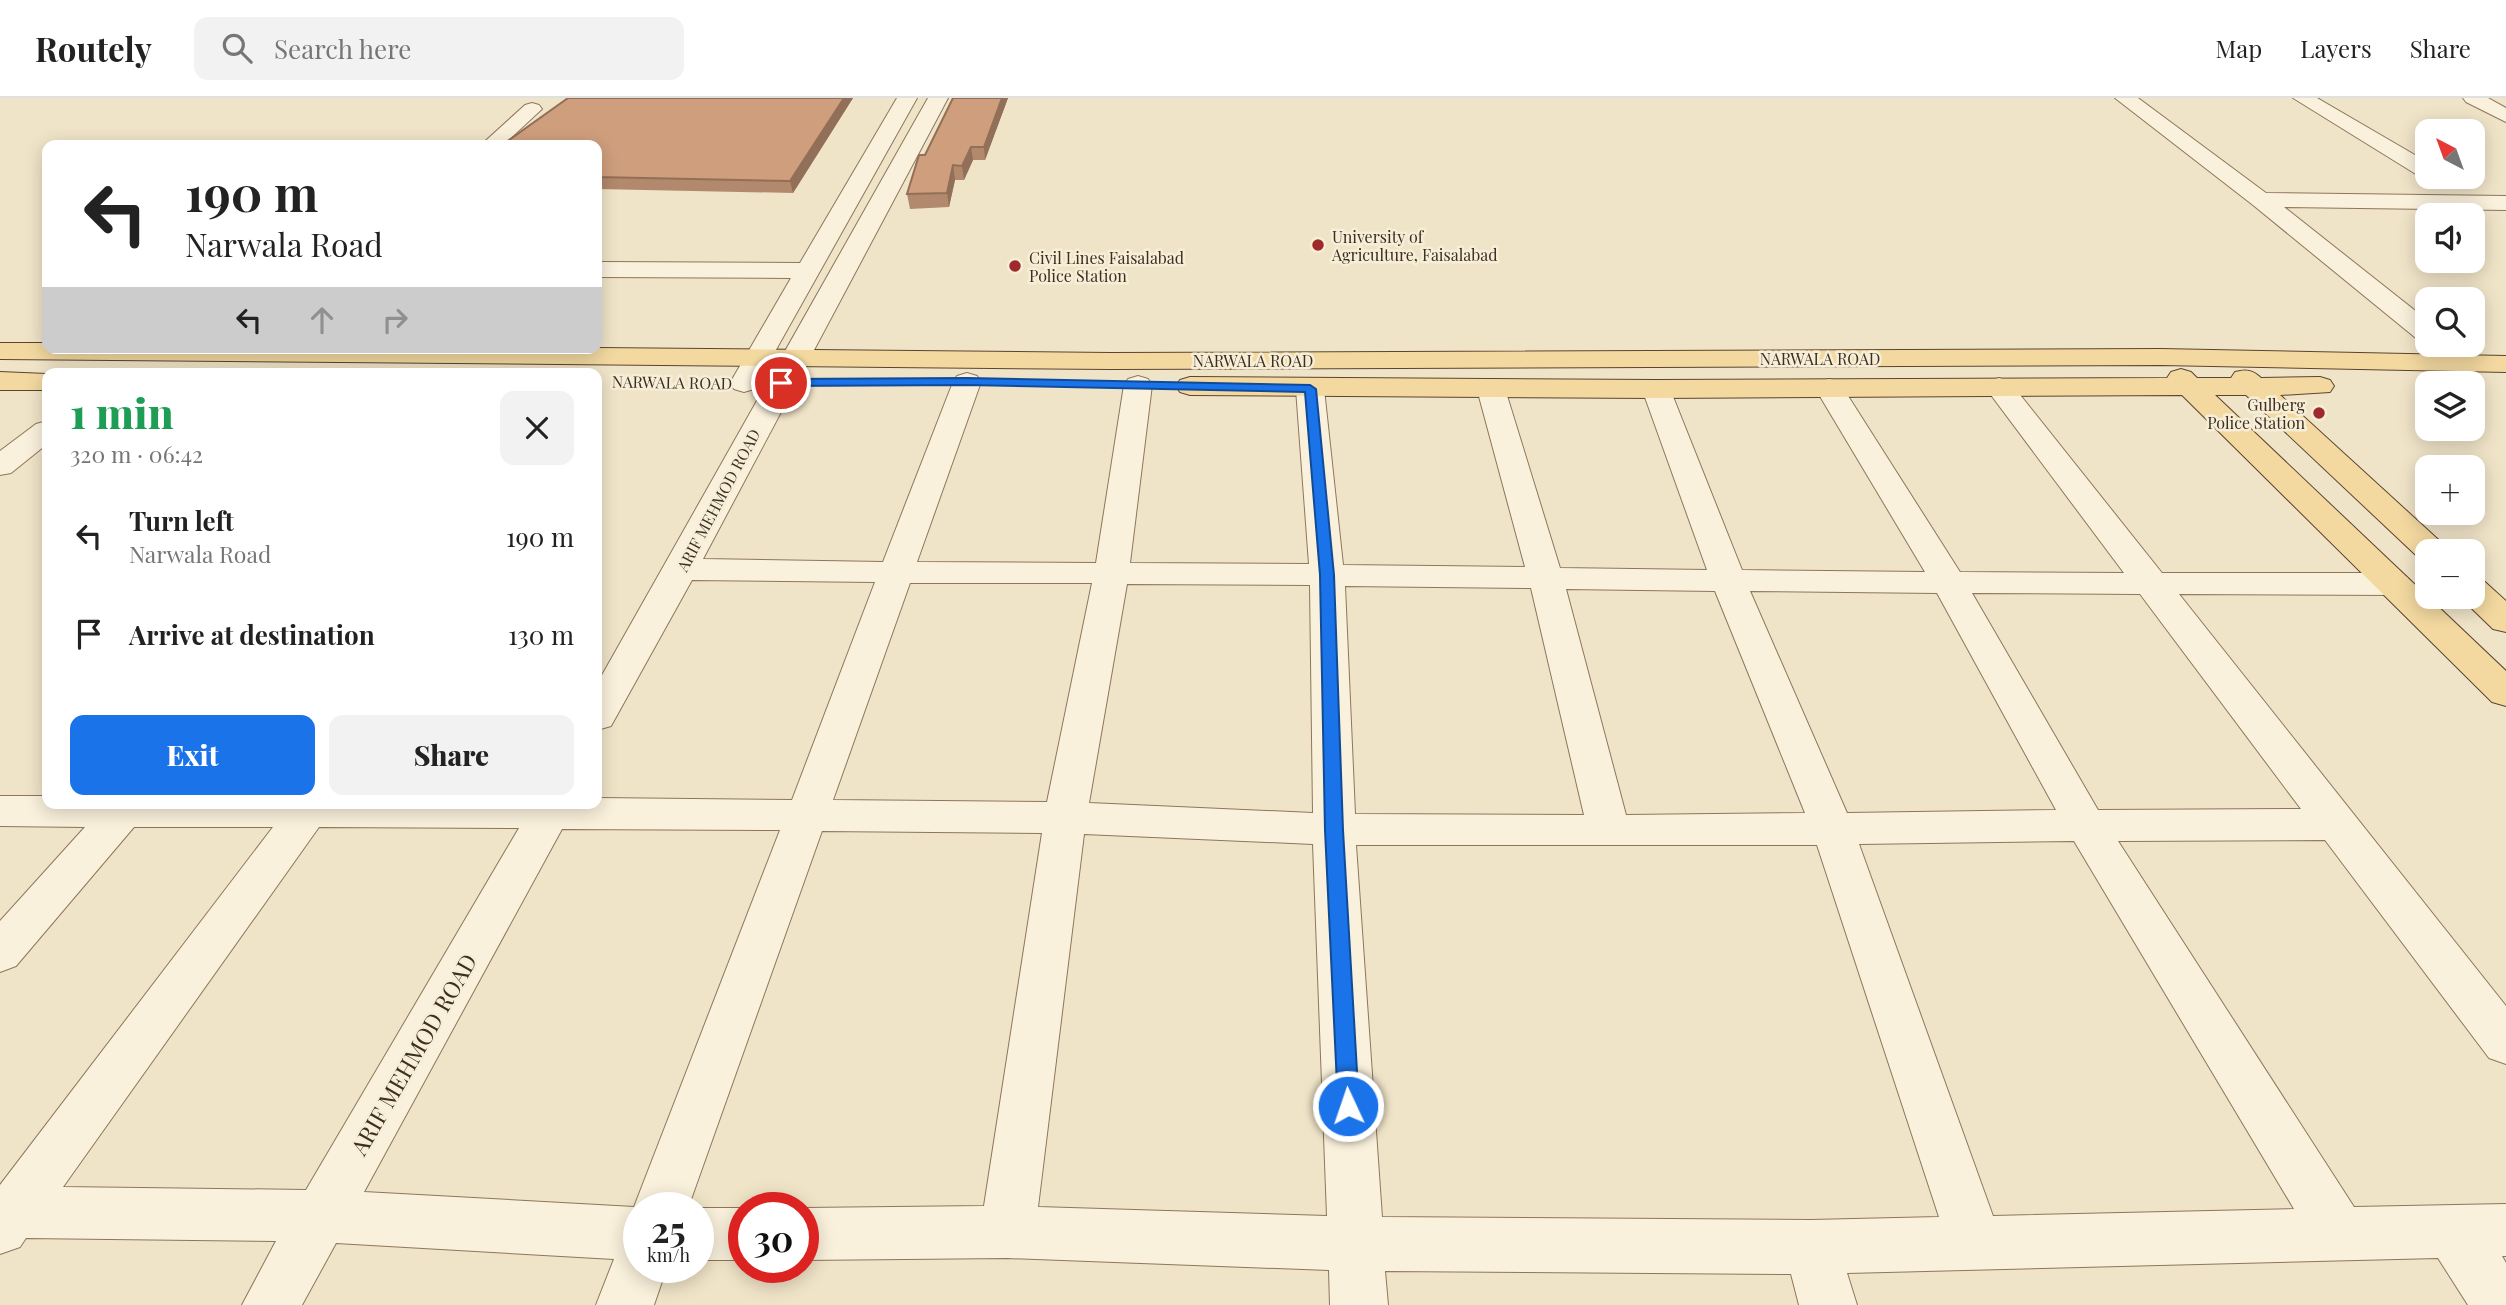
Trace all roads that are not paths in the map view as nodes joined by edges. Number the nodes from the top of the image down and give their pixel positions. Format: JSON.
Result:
{"nodes":[{"id":1,"x":907,"y":98,"type":"edge"},
{"id":2,"x":938,"y":98,"type":"edge"},
{"id":3,"x":2125,"y":98,"type":"edge"},
{"id":4,"x":2303,"y":98,"type":"edge"},
{"id":5,"x":2473,"y":98,"type":"edge"},
{"id":6,"x":532,"y":109,"type":"dead end"},
{"id":7,"x":2506,"y":116,"type":"edge"},
{"id":8,"x":497,"y":140,"type":"edge"},
{"id":9,"x":2415,"y":164,"type":"edge"},
{"id":10,"x":2458,"y":189,"type":"edge"},
{"id":11,"x":2261,"y":200,"type":"junction"},
{"id":12,"x":2482,"y":203,"type":"joint"},
{"id":13,"x":2485,"y":203,"type":"edge"},
{"id":14,"x":2506,"y":203,"type":"edge"},
{"id":15,"x":2485,"y":205,"type":"edge"},
{"id":16,"x":842,"y":212,"type":"junction"},
{"id":17,"x":875,"y":212,"type":"junction"},
{"id":18,"x":2506,"y":217,"type":"edge"},
{"id":19,"x":602,"y":270,"type":"edge"},
{"id":20,"x":808,"y":271,"type":"junction"},
{"id":21,"x":2415,"y":323,"type":"edge"},
{"id":22,"x":0,"y":351,"type":"edge"},
{"id":23,"x":42,"y":351,"type":"edge"},
{"id":24,"x":325,"y":354,"type":"edge"},
{"id":25,"x":2161,"y":357,"type":"junction"},
{"id":26,"x":2453,"y":357,"type":"edge"},
{"id":27,"x":758,"y":358,"type":"junction"},
{"id":28,"x":2222,"y":359,"type":"junction"},
{"id":29,"x":2506,"y":364,"type":"edge"},
{"id":30,"x":787,"y":370,"type":"junction"},
{"id":31,"x":2465,"y":371,"type":"edge"},
{"id":32,"x":2482,"y":371,"type":"edge"},
{"id":33,"x":2415,"y":372,"type":"edge"},
{"id":34,"x":2485,"y":380,"type":"edge"},
{"id":35,"x":0,"y":381,"type":"edge"},
{"id":36,"x":602,"y":381,"type":"edge"},
{"id":37,"x":42,"y":382,"type":"edge"},
{"id":38,"x":967,"y":382,"type":"junction"},
{"id":39,"x":744,"y":383,"type":"junction"},
{"id":40,"x":1138,"y":385,"type":"junction"},
{"id":41,"x":2415,"y":386,"type":"edge"},
{"id":42,"x":2506,"y":386,"type":"edge"},
{"id":43,"x":1999,"y":387,"type":"junction"},
{"id":44,"x":2190,"y":387,"type":"junction"},
{"id":45,"x":2255,"y":387,"type":"junction"},
{"id":46,"x":1829,"y":388,"type":"junction"},
{"id":47,"x":1310,"y":389,"type":"junction"},
{"id":48,"x":1491,"y":389,"type":"junction"},
{"id":49,"x":1656,"y":389,"type":"junction"},
{"id":50,"x":42,"y":434,"type":"edge"},
{"id":51,"x":0,"y":466,"type":"edge"},
{"id":52,"x":2418,"y":539,"type":"edge"},
{"id":53,"x":681,"y":569,"type":"junction"},
{"id":54,"x":1111,"y":573,"type":"junction"},
{"id":55,"x":897,"y":574,"type":"junction"},
{"id":56,"x":1327,"y":575,"type":"junction"},
{"id":57,"x":1546,"y":580,"type":"junction"},
{"id":58,"x":1729,"y":582,"type":"junction"},
{"id":59,"x":1948,"y":582,"type":"junction"},
{"id":60,"x":2395,"y":584,"type":"junction"},
{"id":61,"x":2151,"y":585,"type":"junction"},
{"id":62,"x":2485,"y":601,"type":"edge"},
{"id":63,"x":2506,"y":621,"type":"edge"},
{"id":64,"x":2506,"y":693,"type":"edge"},
{"id":65,"x":602,"y":708,"type":"edge"},
{"id":66,"x":42,"y":808,"type":"edge"},
{"id":67,"x":78,"y":809,"type":"edge"},
{"id":68,"x":504,"y":809,"type":"edge"},
{"id":69,"x":552,"y":809,"type":"edge"},
{"id":70,"x":589,"y":809,"type":"edge"},
{"id":71,"x":0,"y":811,"type":"edge"},
{"id":72,"x":122,"y":812,"type":"junction"},
{"id":73,"x":307,"y":813,"type":"junction"},
{"id":74,"x":807,"y":815,"type":"junction"},
{"id":75,"x":1065,"y":818,"type":"junction"},
{"id":76,"x":2085,"y":824,"type":"junction"},
{"id":77,"x":2334,"y":824,"type":"junction"},
{"id":78,"x":1334,"y":830,"type":"junction"},
{"id":79,"x":1609,"y":830,"type":"junction"},
{"id":80,"x":1833,"y":830,"type":"junction"},
{"id":81,"x":0,"y":953,"type":"edge"},
{"id":82,"x":2506,"y":1043,"type":"edge"},
{"id":83,"x":667,"y":1192,"type":"edge"},
{"id":84,"x":321,"y":1216,"type":"junction"},
{"id":85,"x":4,"y":1218,"type":"edge"},
{"id":86,"x":2506,"y":1230,"type":"edge"},
{"id":87,"x":2452,"y":1231,"type":"junction"},
{"id":88,"x":1007,"y":1232,"type":"junction"},
{"id":89,"x":623,"y":1233,"type":"edge"},
{"id":90,"x":819,"y":1234,"type":"edge"},
{"id":91,"x":2340,"y":1234,"type":"junction"},
{"id":92,"x":1975,"y":1243,"type":"junction"},
{"id":93,"x":1356,"y":1244,"type":"junction"},
{"id":94,"x":1811,"y":1247,"type":"junction"},
{"id":95,"x":633,"y":1283,"type":"edge"},
{"id":96,"x":271,"y":1305,"type":"edge"},
{"id":97,"x":625,"y":1305,"type":"edge"},
{"id":98,"x":1359,"y":1305,"type":"edge"},
{"id":99,"x":1828,"y":1305,"type":"edge"},
{"id":100,"x":2501,"y":1305,"type":"edge"}],
"edges":[{"from":1,"to":16,"type":"street"},
{"from":2,"to":17,"type":"street","name":"ARIF MEHMOD ROAD"},
{"from":3,"to":11,"type":"street"},
{"from":4,"to":9,"type":"street"},
{"from":5,"to":7,"type":"street"},
{"from":6,"to":8,"type":"street"},
{"from":10,"to":12,"type":"street"},
{"from":11,"to":12,"type":"street"},
{"from":11,"to":21,"type":"street"},
{"from":13,"to":14,"type":"street"},
{"from":15,"to":18,"type":"street"},
{"from":16,"to":17,"type":"street"},
{"from":16,"to":20,"type":"street"},
{"from":17,"to":30,"type":"street","name":"ARIF MEHMOD ROAD"},
{"from":19,"to":20,"type":"street"},
{"from":20,"to":27,"type":"street"},
{"from":22,"to":23,"type":"main road","name":"NARWALA ROAD"},
{"from":24,"to":27,"type":"main road","name":"NARWALA ROAD"},
{"from":25,"to":28,"type":"main road","name":"NARWALA ROAD"},
{"from":25,"to":30,"type":"main road","name":"NARWALA ROAD"},
{"from":25,"to":44,"type":"main road"},
{"from":26,"to":31,"type":"street"},
{"from":27,"to":30,"type":"main road","name":"NARWALA ROAD"},
{"from":27,"to":39,"type":"street"},
{"from":28,"to":33,"type":"main road","name":"NARWALA ROAD"},
{"from":28,"to":45,"type":"main road"},
{"from":29,"to":32,"type":"main road","name":"NARWALA ROAD"},
{"from":30,"to":38,"type":"main road","name":"NARWALA ROAD"},
{"from":30,"to":39,"type":"main road","name":"NARWALA ROAD"},
{"from":30,"to":53,"type":"street","name":"ARIF MEHMOD ROAD"},
{"from":34,"to":42,"type":"main road","name":"NARWALA ROAD"},
{"from":35,"to":37,"type":"main road"},
{"from":36,"to":39,"type":"main road","name":"NARWALA ROAD"},
{"from":38,"to":40,"type":"main road","name":"NARWALA ROAD"},
{"from":38,"to":55,"type":"street"},
{"from":40,"to":47,"type":"main road","name":"NARWALA ROAD"},
{"from":40,"to":54,"type":"street"},
{"from":41,"to":45,"type":"main road","name":"NARWALA ROAD"},
{"from":43,"to":44,"type":"main road","name":"NARWALA ROAD"},
{"from":43,"to":46,"type":"main road","name":"NARWALA ROAD"},
{"from":43,"to":61,"type":"street"},
{"from":44,"to":45,"type":"main road","name":"NARWALA ROAD"},
{"from":44,"to":60,"type":"main road"},
{"from":45,"to":52,"type":"main road"},
{"from":46,"to":49,"type":"main road","name":"NARWALA ROAD"},
{"from":46,"to":59,"type":"street"},
{"from":47,"to":48,"type":"main road","name":"NARWALA ROAD"},
{"from":47,"to":56,"type":"street"},
{"from":48,"to":49,"type":"main road","name":"NARWALA ROAD"},
{"from":48,"to":57,"type":"street"},
{"from":49,"to":58,"type":"street"},
{"from":50,"to":51,"type":"street"},
{"from":53,"to":55,"type":"street"},
{"from":53,"to":65,"type":"street","name":"ARIF MEHMOD ROAD"},
{"from":54,"to":55,"type":"street"},
{"from":54,"to":56,"type":"street"},
{"from":54,"to":75,"type":"street"},
{"from":55,"to":74,"type":"street"},
{"from":56,"to":57,"type":"street"},
{"from":56,"to":78,"type":"street"},
{"from":57,"to":58,"type":"street"},
{"from":57,"to":79,"type":"street"},
{"from":58,"to":59,"type":"street"},
{"from":58,"to":80,"type":"street"},
{"from":59,"to":61,"type":"street"},
{"from":59,"to":76,"type":"street"},
{"from":60,"to":61,"type":"street"},
{"from":60,"to":64,"type":"main road"},
{"from":61,"to":77,"type":"street"},
{"from":62,"to":63,"type":"main road"},
{"from":66,"to":71,"type":"street"},
{"from":67,"to":72,"type":"street"},
{"from":68,"to":73,"type":"street"},
{"from":69,"to":84,"type":"street","name":"ARIF MEHMOD ROAD"},
{"from":70,"to":74,"type":"street"},
{"from":72,"to":73,"type":"street"},
{"from":72,"to":81,"type":"street"},
{"from":73,"to":85,"type":"street"},
{"from":74,"to":75,"type":"street"},
{"from":74,"to":83,"type":"street"},
{"from":75,"to":78,"type":"street"},
{"from":75,"to":88,"type":"street"},
{"from":76,"to":77,"type":"street"},
{"from":76,"to":80,"type":"street"},
{"from":76,"to":91,"type":"street"},
{"from":77,"to":82,"type":"street"},
{"from":78,"to":79,"type":"street"},
{"from":78,"to":93,"type":"street"},
{"from":79,"to":80,"type":"street"},
{"from":80,"to":92,"type":"street"},
{"from":84,"to":85,"type":"street"},
{"from":84,"to":89,"type":"street"},
{"from":84,"to":96,"type":"street","name":"ARIF MEHMOD ROAD"},
{"from":86,"to":87,"type":"street"},
{"from":87,"to":91,"type":"street"},
{"from":87,"to":100,"type":"street"},
{"from":88,"to":90,"type":"street"},
{"from":88,"to":93,"type":"street"},
{"from":91,"to":92,"type":"street"},
{"from":92,"to":94,"type":"street"},
{"from":93,"to":94,"type":"street"},
{"from":93,"to":98,"type":"street"},
{"from":94,"to":99,"type":"street"},
{"from":95,"to":97,"type":"street"}]}
